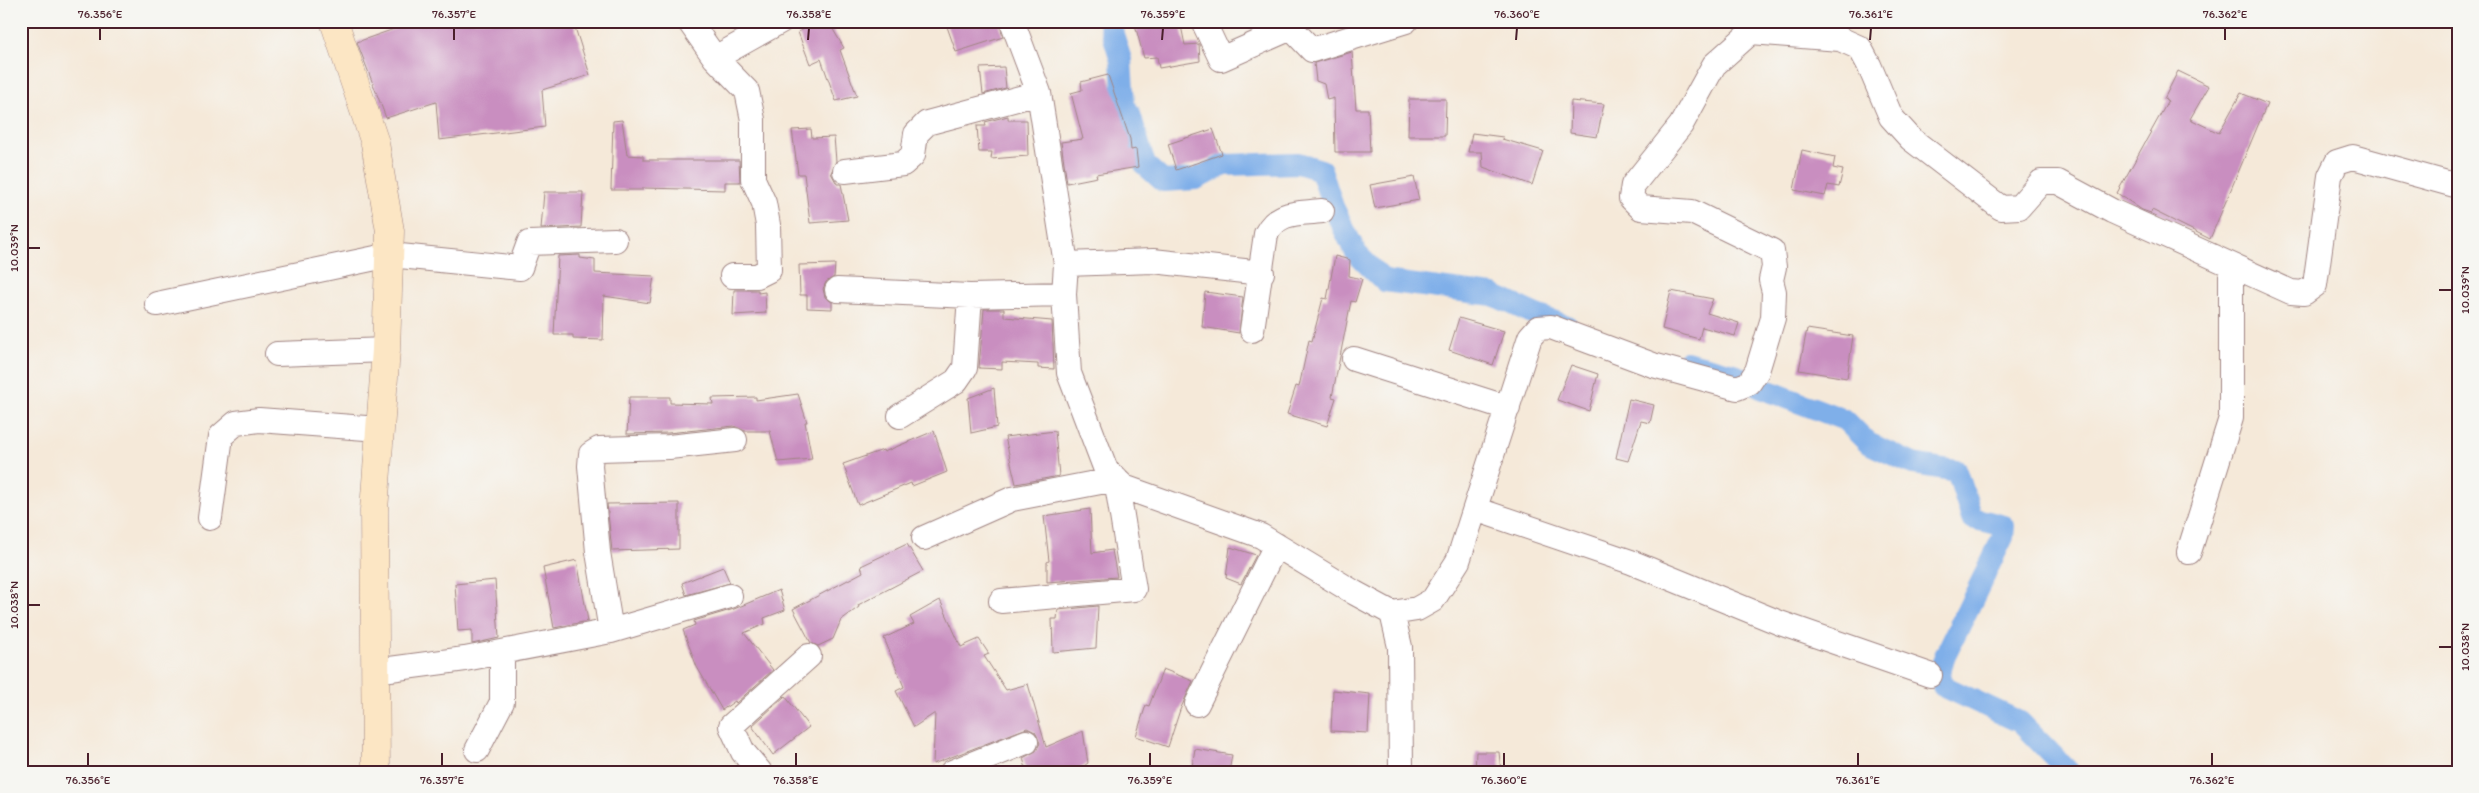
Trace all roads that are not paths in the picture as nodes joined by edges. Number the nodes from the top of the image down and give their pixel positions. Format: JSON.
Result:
{"nodes":[{"id":1,"x":334,"y":21,"type":"edge"},
{"id":2,"x":689,"y":21,"type":"edge"},
{"id":3,"x":781,"y":21,"type":"edge"},
{"id":4,"x":1012,"y":21,"type":"edge"},
{"id":5,"x":1204,"y":21,"type":"edge"},
{"id":6,"x":1301,"y":21,"type":"edge"},
{"id":7,"x":1406,"y":21,"type":"edge"},
{"id":8,"x":1751,"y":27,"type":"edge"},
{"id":9,"x":1312,"y":50,"type":"junction"},
{"id":10,"x":714,"y":58,"type":"junction"},
{"id":11,"x":1039,"y":93,"type":"junction"},
{"id":12,"x":845,"y":171,"type":"dead end"},
{"id":13,"x":2458,"y":186,"type":"edge"},
{"id":14,"x":1322,"y":211,"type":"dead end"},
{"id":15,"x":615,"y":240,"type":"dead end"},
{"id":16,"x":390,"y":255,"type":"junction"},
{"id":17,"x":1066,"y":264,"type":"junction"},
{"id":18,"x":2231,"y":265,"type":"junction"},
{"id":19,"x":1262,"y":273,"type":"junction"},
{"id":20,"x":732,"y":276,"type":"dead end"},
{"id":21,"x":837,"y":290,"type":"dead end"},
{"id":22,"x":1064,"y":294,"type":"junction"},
{"id":23,"x":970,"y":296,"type":"junction"},
{"id":24,"x":157,"y":304,"type":"dead end"},
{"id":25,"x":1252,"y":330,"type":"dead end"},
{"id":26,"x":386,"y":350,"type":"junction"},
{"id":27,"x":277,"y":354,"type":"dead end"},
{"id":28,"x":1354,"y":359,"type":"dead end"},
{"id":29,"x":1508,"y":408,"type":"junction"},
{"id":30,"x":900,"y":416,"type":"dead end"},
{"id":31,"x":379,"y":429,"type":"junction"},
{"id":32,"x":735,"y":440,"type":"dead end"},
{"id":33,"x":1116,"y":480,"type":"junction"},
{"id":34,"x":1475,"y":509,"type":"junction"},
{"id":35,"x":210,"y":518,"type":"dead end"},
{"id":36,"x":924,"y":538,"type":"dead end"},
{"id":37,"x":1276,"y":545,"type":"junction"},
{"id":38,"x":2189,"y":552,"type":"dead end"},
{"id":39,"x":730,"y":596,"type":"dead end"},
{"id":40,"x":1001,"y":601,"type":"dead end"},
{"id":41,"x":1392,"y":613,"type":"junction"},
{"id":42,"x":611,"y":631,"type":"junction"},
{"id":43,"x":502,"y":652,"type":"junction"},
{"id":44,"x":809,"y":656,"type":"dead end"},
{"id":45,"x":375,"y":671,"type":"junction"},
{"id":46,"x":1930,"y":675,"type":"dead end"},
{"id":47,"x":1197,"y":704,"type":"dead end"},
{"id":48,"x":1026,"y":742,"type":"dead end"},
{"id":49,"x":477,"y":750,"type":"dead end"},
{"id":50,"x":376,"y":772,"type":"edge"},
{"id":51,"x":760,"y":772,"type":"edge"},
{"id":52,"x":952,"y":772,"type":"edge"},
{"id":53,"x":1401,"y":772,"type":"edge"}],
"edges":[{"from":1,"to":16,"type":"street"},
{"from":2,"to":10,"type":"street"},
{"from":3,"to":10,"type":"street"},
{"from":4,"to":11,"type":"street"},
{"from":5,"to":9,"type":"street"},
{"from":6,"to":9,"type":"street"},
{"from":7,"to":9,"type":"street"},
{"from":8,"to":18,"type":"street"},
{"from":8,"to":29,"type":"street"},
{"from":10,"to":20,"type":"street"},
{"from":11,"to":12,"type":"street"},
{"from":11,"to":17,"type":"street"},
{"from":13,"to":18,"type":"street"},
{"from":14,"to":19,"type":"street"},
{"from":15,"to":16,"type":"street"},
{"from":16,"to":24,"type":"street"},
{"from":16,"to":26,"type":"street"},
{"from":17,"to":19,"type":"street"},
{"from":17,"to":22,"type":"street"},
{"from":18,"to":38,"type":"street"},
{"from":19,"to":25,"type":"street"},
{"from":21,"to":23,"type":"street"},
{"from":22,"to":23,"type":"street"},
{"from":22,"to":33,"type":"street"},
{"from":23,"to":30,"type":"street"},
{"from":26,"to":27,"type":"street"},
{"from":26,"to":31,"type":"street"},
{"from":28,"to":29,"type":"street"},
{"from":29,"to":34,"type":"street"},
{"from":31,"to":35,"type":"street"},
{"from":31,"to":45,"type":"street"},
{"from":32,"to":42,"type":"street"},
{"from":33,"to":36,"type":"street"},
{"from":33,"to":37,"type":"street"},
{"from":33,"to":40,"type":"street"},
{"from":34,"to":41,"type":"street"},
{"from":34,"to":46,"type":"street"},
{"from":37,"to":41,"type":"street"},
{"from":37,"to":47,"type":"street"},
{"from":39,"to":42,"type":"street"},
{"from":41,"to":53,"type":"street"},
{"from":42,"to":43,"type":"street"},
{"from":43,"to":45,"type":"street"},
{"from":43,"to":49,"type":"street"},
{"from":44,"to":51,"type":"street"},
{"from":45,"to":50,"type":"street"},
{"from":48,"to":52,"type":"street"}]}
